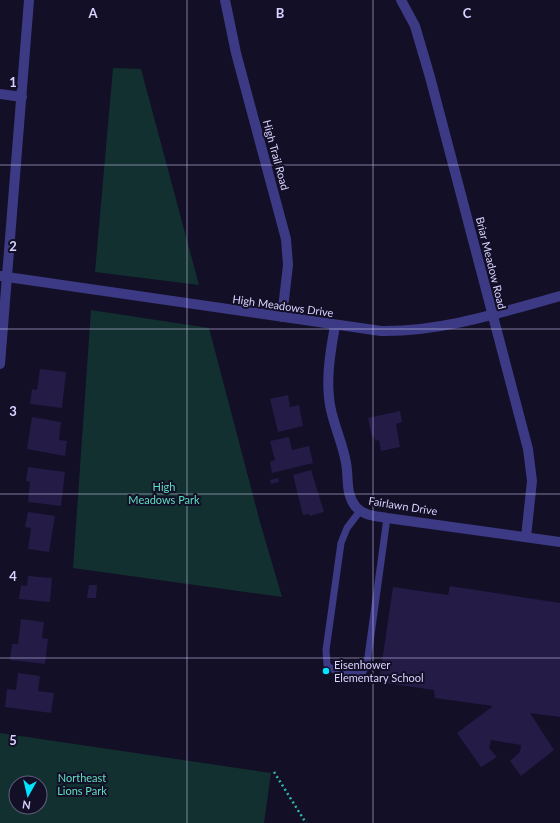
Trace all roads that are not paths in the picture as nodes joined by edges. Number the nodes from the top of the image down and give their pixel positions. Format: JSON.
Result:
{"nodes":[{"id":1,"x":29,"y":0,"type":"edge"},
{"id":2,"x":225,"y":0,"type":"edge"},
{"id":3,"x":401,"y":0,"type":"edge"},
{"id":4,"x":0,"y":94,"type":"edge"},
{"id":5,"x":22,"y":97,"type":"junction"},
{"id":6,"x":4,"y":277,"type":"edge"},
{"id":7,"x":560,"y":296,"type":"edge"},
{"id":8,"x":492,"y":314,"type":"junction"},
{"id":9,"x":282,"y":317,"type":"junction"},
{"id":10,"x":335,"y":326,"type":"junction"},
{"id":11,"x":0,"y":364,"type":"edge"},
{"id":12,"x":360,"y":511,"type":"junction"},
{"id":13,"x":387,"y":518,"type":"junction"},
{"id":14,"x":526,"y":537,"type":"junction"},
{"id":15,"x":560,"y":542,"type":"edge"}],
"edges":[{"from":1,"to":5,"type":"street"},
{"from":2,"to":9,"type":"street","name":"High Trail Road"},
{"from":3,"to":8,"type":"street","name":"Briar Meadow Road"},
{"from":4,"to":5,"type":"street"},
{"from":5,"to":6,"type":"street"},
{"from":6,"to":9,"type":"street","name":"High Meadows Drive"},
{"from":6,"to":11,"type":"street"},
{"from":7,"to":8,"type":"street","name":"High Meadows Drive"},
{"from":8,"to":10,"type":"street","name":"High Meadows Drive"},
{"from":8,"to":14,"type":"street","name":"Briar Meadow Road"},
{"from":9,"to":10,"type":"street","name":"High Meadows Drive"},
{"from":10,"to":12,"type":"street","name":"Fairlawn Drive"},
{"from":12,"to":13,"type":"street","name":"Fairlawn Drive"},
{"from":12,"to":13,"type":"lane"},
{"from":13,"to":14,"type":"street","name":"Fairlawn Drive"},
{"from":14,"to":15,"type":"street","name":"Fairlawn Drive"}]}
